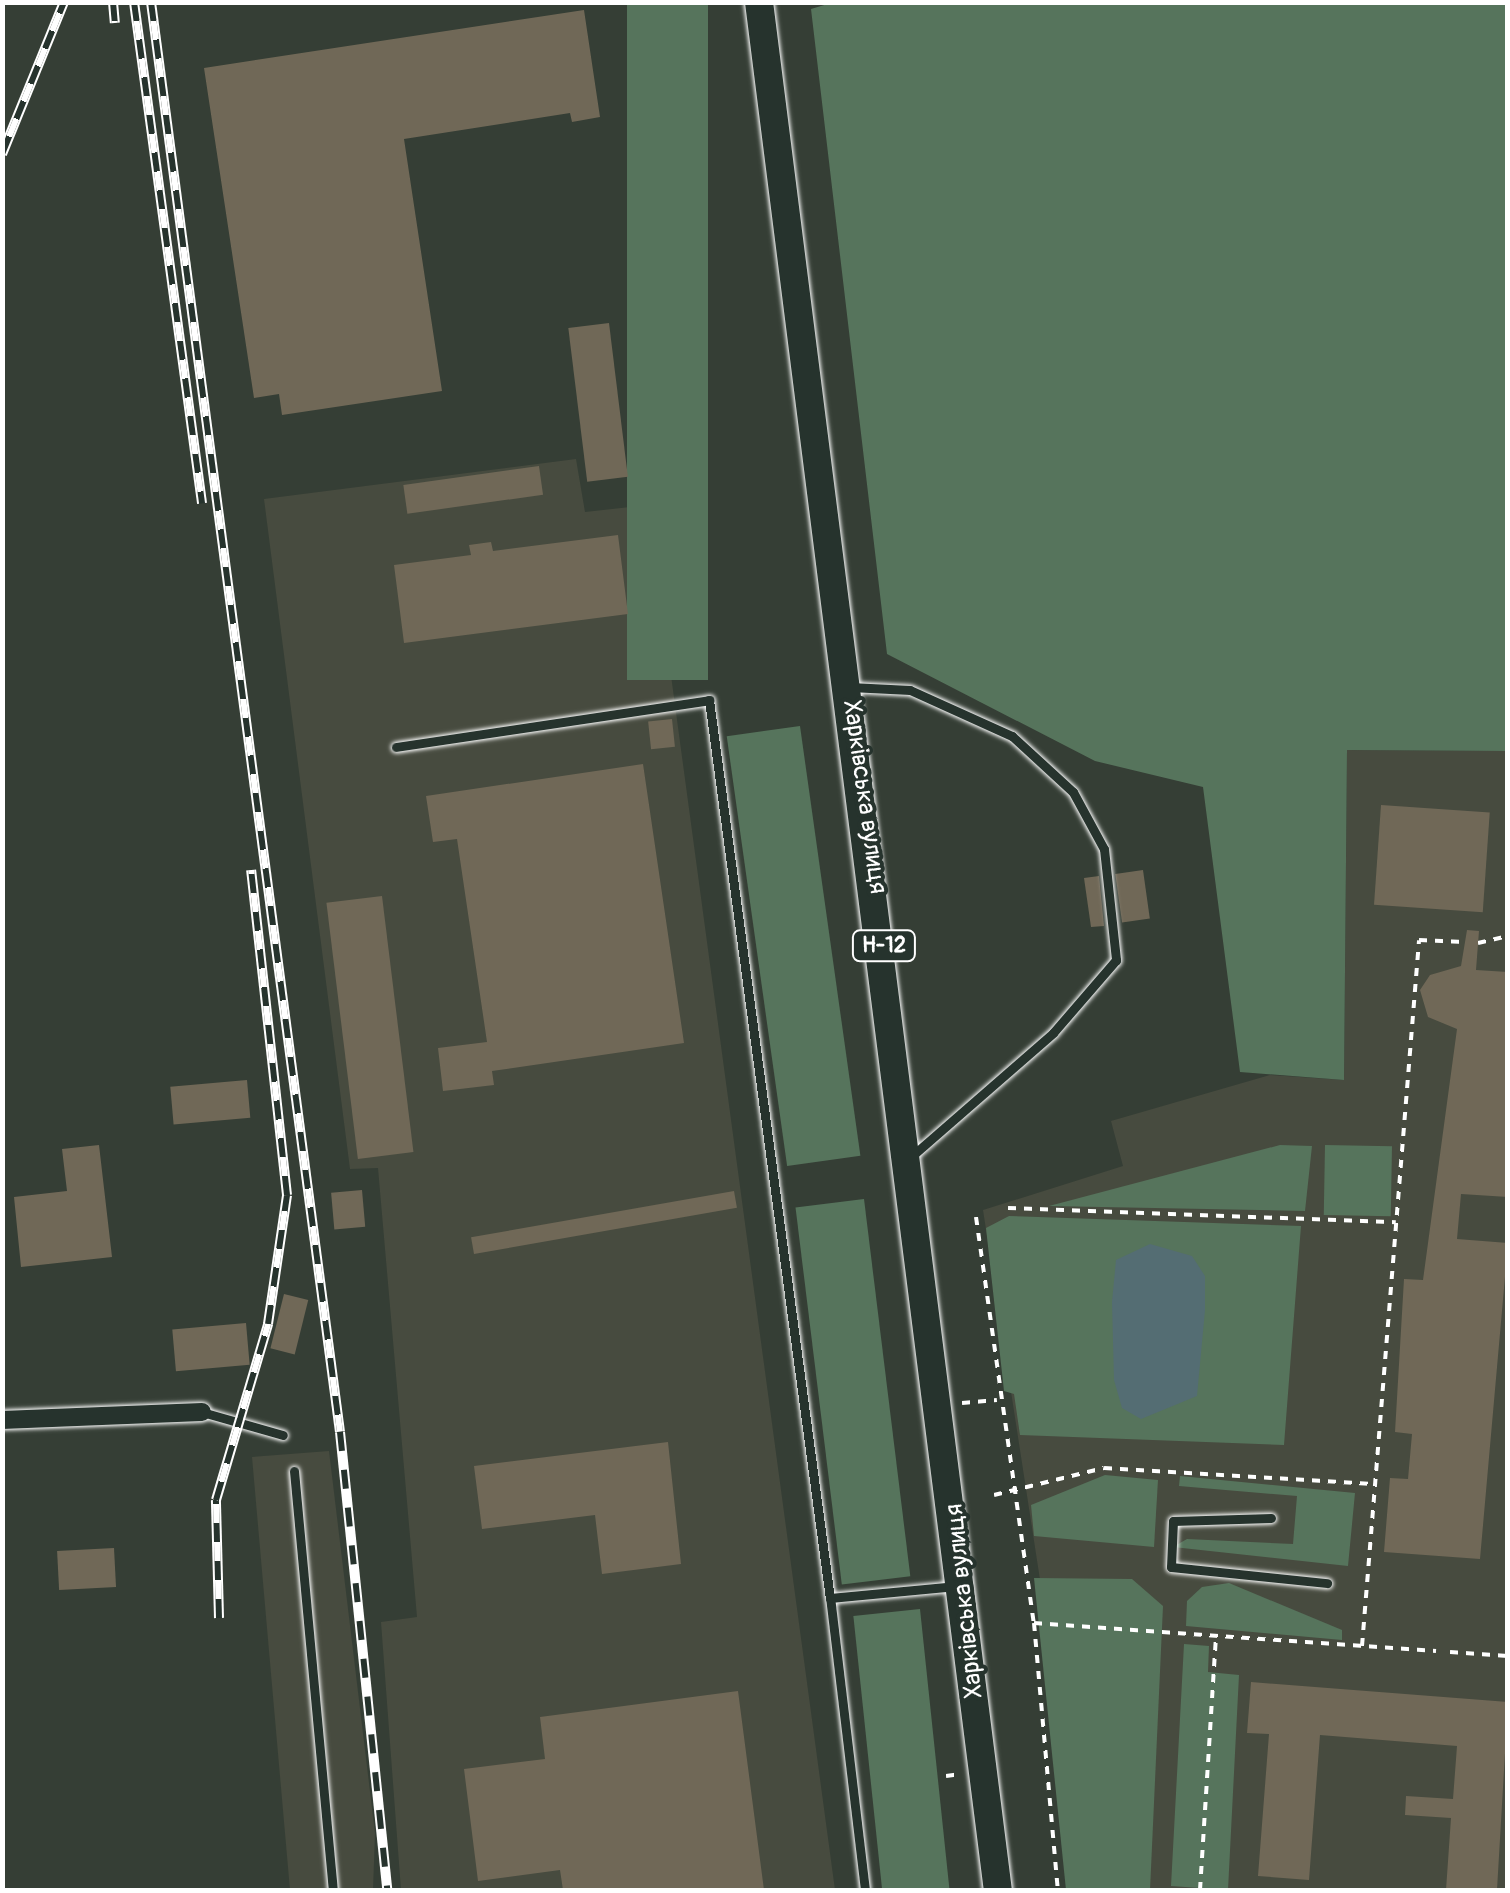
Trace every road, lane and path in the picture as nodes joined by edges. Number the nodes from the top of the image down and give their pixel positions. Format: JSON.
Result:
{"nodes":[{"id":1,"x":759,"y":2,"type":"edge"},
{"id":2,"x":850,"y":688,"type":"junction"},
{"id":3,"x":396,"y":747,"type":"dead end"},
{"id":4,"x":1508,"y":936,"type":"edge"},
{"id":5,"x":1464,"y":942,"type":"dead end"},
{"id":6,"x":1478,"y":943,"type":"dead end"},
{"id":7,"x":911,"y":1158,"type":"junction"},
{"id":8,"x":1008,"y":1208,"type":"dead end"},
{"id":9,"x":976,"y":1217,"type":"dead end"},
{"id":10,"x":1396,"y":1222,"type":"junction"},
{"id":11,"x":999,"y":1400,"type":"junction"},
{"id":12,"x":942,"y":1405,"type":"junction"},
{"id":13,"x":202,"y":1412,"type":"joint"},
{"id":14,"x":2,"y":1420,"type":"edge"},
{"id":15,"x":282,"y":1435,"type":"dead end"},
{"id":16,"x":294,"y":1472,"type":"dead end"},
{"id":17,"x":1372,"y":1484,"type":"junction"},
{"id":18,"x":1012,"y":1489,"type":"junction"},
{"id":19,"x":994,"y":1495,"type":"dead end"},
{"id":20,"x":1271,"y":1518,"type":"dead end"},
{"id":21,"x":1327,"y":1584,"type":"dead end"},
{"id":22,"x":964,"y":1586,"type":"junction"},
{"id":23,"x":830,"y":1598,"type":"junction"},
{"id":24,"x":1034,"y":1623,"type":"junction"},
{"id":25,"x":1216,"y":1635,"type":"junction"},
{"id":26,"x":1362,"y":1646,"type":"junction"},
{"id":27,"x":1436,"y":1651,"type":"dead end"},
{"id":28,"x":1450,"y":1652,"type":"dead end"},
{"id":29,"x":1508,"y":1656,"type":"edge"},
{"id":30,"x":333,"y":1890,"type":"edge"},
{"id":31,"x":865,"y":1890,"type":"edge"},
{"id":32,"x":998,"y":1890,"type":"edge"},
{"id":33,"x":1058,"y":1890,"type":"edge"},
{"id":34,"x":1200,"y":1890,"type":"edge"}],
"edges":[{"from":1,"to":2,"type":"main road","name":"Харківська вулиця","number":"Н-12"},
{"from":2,"to":7,"type":"main road","name":"Харківська вулиця","number":"Н-12"},
{"from":2,"to":7,"type":"lane"},
{"from":3,"to":23,"type":"lane"},
{"from":4,"to":6,"type":"path"},
{"from":5,"to":10,"type":"path"},
{"from":7,"to":12,"type":"main road","name":"Харківська вулиця","number":"Н-12"},
{"from":8,"to":10,"type":"path"},
{"from":9,"to":11,"type":"path"},
{"from":10,"to":17,"type":"path"},
{"from":11,"to":12,"type":"path"},
{"from":11,"to":18,"type":"path"},
{"from":12,"to":22,"type":"main road","name":"Харківська вулиця","number":"Н-12"},
{"from":13,"to":14,"type":"street"},
{"from":13,"to":15,"type":"lane"},
{"from":16,"to":30,"type":"lane"},
{"from":17,"to":18,"type":"path"},
{"from":17,"to":26,"type":"path"},
{"from":18,"to":19,"type":"path"},
{"from":18,"to":24,"type":"path"},
{"from":20,"to":21,"type":"lane"},
{"from":22,"to":23,"type":"lane"},
{"from":22,"to":32,"type":"main road","name":"Харківська вулиця","number":"Н-12"},
{"from":23,"to":31,"type":"lane"},
{"from":24,"to":25,"type":"path"},
{"from":24,"to":33,"type":"path"},
{"from":25,"to":26,"type":"path"},
{"from":25,"to":34,"type":"path"},
{"from":26,"to":27,"type":"path"},
{"from":28,"to":29,"type":"path"}]}
